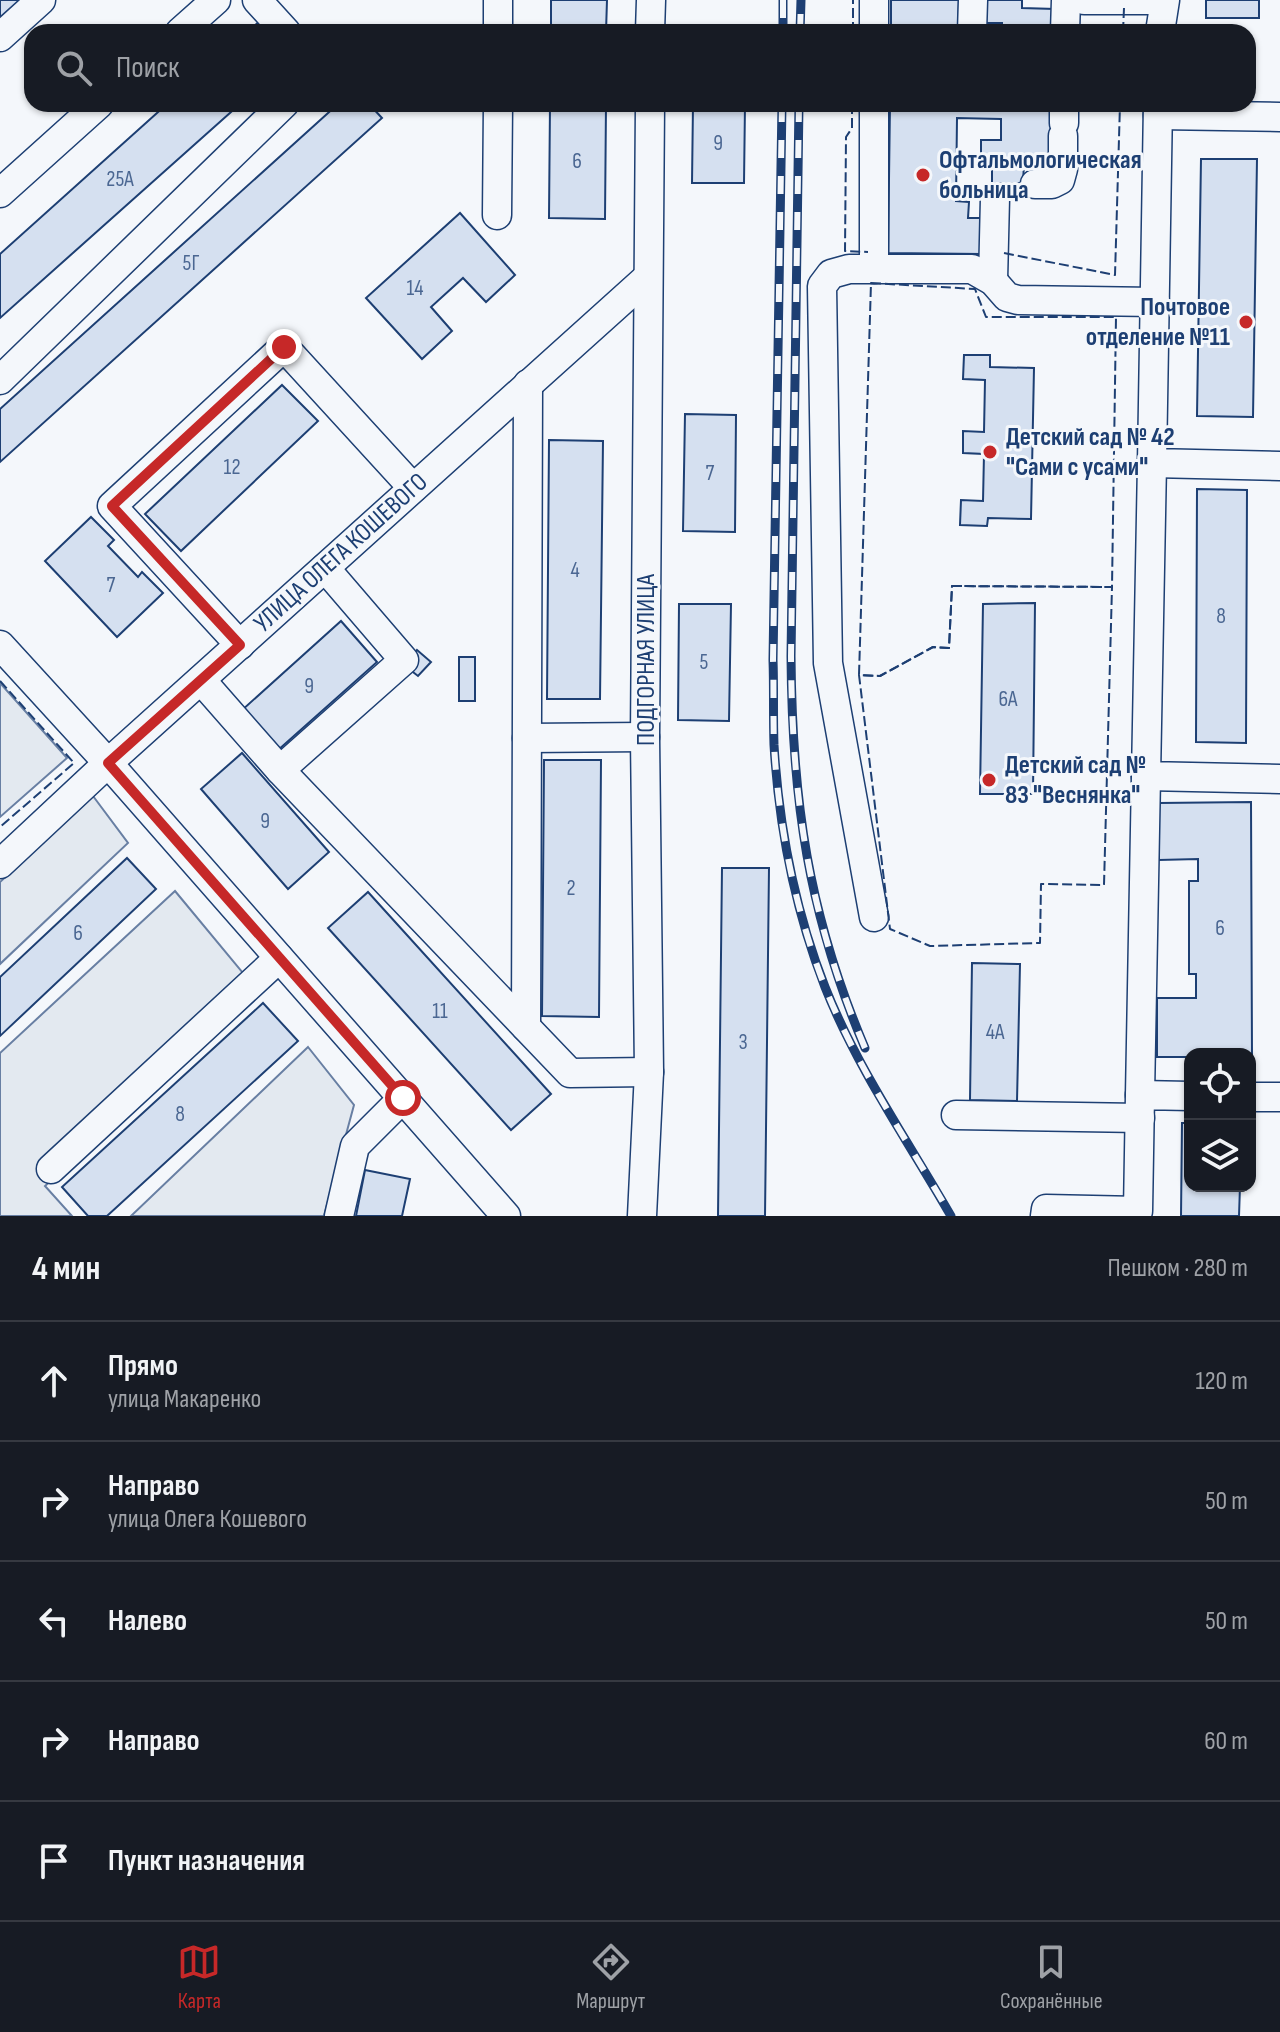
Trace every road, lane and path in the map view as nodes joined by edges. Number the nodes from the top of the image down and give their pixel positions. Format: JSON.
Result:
{"nodes":[{"id":1,"x":41,"y":0,"type":"edge"},
{"id":2,"x":216,"y":0,"type":"edge"},
{"id":3,"x":257,"y":0,"type":"edge"},
{"id":4,"x":498,"y":0,"type":"edge"},
{"id":5,"x":651,"y":0,"type":"edge"},
{"id":6,"x":874,"y":0,"type":"edge"},
{"id":7,"x":973,"y":0,"type":"edge"},
{"id":8,"x":1066,"y":0,"type":"edge"},
{"id":9,"x":1084,"y":0,"type":"edge"},
{"id":10,"x":1153,"y":0,"type":"edge"},
{"id":11,"x":1165,"y":0,"type":"edge"},
{"id":12,"x":189,"y":24,"type":"edge"},
{"id":13,"x":279,"y":24,"type":"edge"},
{"id":14,"x":498,"y":24,"type":"edge"},
{"id":15,"x":650,"y":24,"type":"edge"},
{"id":16,"x":874,"y":24,"type":"edge"},
{"id":17,"x":972,"y":24,"type":"edge"},
{"id":18,"x":1065,"y":24,"type":"edge"},
{"id":19,"x":1161,"y":24,"type":"edge"},
{"id":20,"x":0,"y":37,"type":"edge"},
{"id":21,"x":90,"y":112,"type":"edge"},
{"id":22,"x":276,"y":112,"type":"edge"},
{"id":23,"x":498,"y":112,"type":"edge"},
{"id":24,"x":650,"y":112,"type":"edge"},
{"id":25,"x":874,"y":112,"type":"edge"},
{"id":26,"x":1158,"y":112,"type":"edge"},
{"id":27,"x":1204,"y":112,"type":"edge"},
{"id":28,"x":1280,"y":117,"type":"edge"},
{"id":29,"x":1064,"y":121,"type":"edge"},
{"id":30,"x":1035,"y":184,"type":"dead end"},
{"id":31,"x":0,"y":193,"type":"edge"},
{"id":32,"x":995,"y":198,"type":"dead end"},
{"id":33,"x":497,"y":215,"type":"dead end"},
{"id":34,"x":874,"y":269,"type":"junction"},
{"id":35,"x":648,"y":277,"type":"junction"},
{"id":36,"x":993,"y":281,"type":"junction"},
{"id":37,"x":1155,"y":302,"type":"junction"},
{"id":38,"x":0,"y":380,"type":"edge"},
{"id":39,"x":528,"y":384,"type":"junction"},
{"id":40,"x":1152,"y":463,"type":"junction"},
{"id":41,"x":1280,"y":466,"type":"edge"},
{"id":42,"x":413,"y":488,"type":"junction"},
{"id":43,"x":325,"y":568,"type":"junction"},
{"id":44,"x":0,"y":645,"type":"edge"},
{"id":45,"x":240,"y":645,"type":"junction"},
{"id":46,"x":201,"y":680,"type":"junction"},
{"id":47,"x":645,"y":737,"type":"junction"},
{"id":48,"x":527,"y":738,"type":"junction"},
{"id":49,"x":108,"y":763,"type":"junction"},
{"id":50,"x":280,"y":770,"type":"junction"},
{"id":51,"x":1146,"y":776,"type":"junction"},
{"id":52,"x":1280,"y":779,"type":"edge"},
{"id":53,"x":0,"y":864,"type":"edge"},
{"id":54,"x":874,"y":917,"type":"dead end"},
{"id":55,"x":279,"y":958,"type":"junction"},
{"id":56,"x":526,"y":1027,"type":"junction"},
{"id":57,"x":649,"y":1072,"type":"junction"},
{"id":58,"x":1184,"y":1097,"type":"edge"},
{"id":59,"x":1256,"y":1097,"type":"edge"},
{"id":60,"x":1280,"y":1097,"type":"edge"},
{"id":61,"x":403,"y":1098,"type":"junction"},
{"id":62,"x":1140,"y":1107,"type":"junction"},
{"id":63,"x":956,"y":1115,"type":"dead end"},
{"id":64,"x":51,"y":1169,"type":"dead end"},
{"id":65,"x":339,"y":1216,"type":"edge"},
{"id":66,"x":506,"y":1216,"type":"edge"},
{"id":67,"x":642,"y":1216,"type":"edge"},
{"id":68,"x":1045,"y":1216,"type":"edge"}],
"edges":[{"from":1,"to":20,"type":"street"},
{"from":2,"to":12,"type":"street"},
{"from":3,"to":13,"type":"street"},
{"from":4,"to":14,"type":"street"},
{"from":5,"to":15,"type":"street"},
{"from":6,"to":16,"type":"street"},
{"from":7,"to":17,"type":"street"},
{"from":8,"to":18,"type":"street"},
{"from":9,"to":10,"type":"street"},
{"from":11,"to":19,"type":"street"},
{"from":21,"to":31,"type":"street"},
{"from":22,"to":38,"type":"street"},
{"from":23,"to":33,"type":"street"},
{"from":24,"to":35,"type":"street","name":"ПОДГОРНАЯ УЛИЦА"},
{"from":25,"to":34,"type":"street"},
{"from":26,"to":37,"type":"street"},
{"from":27,"to":28,"type":"street"},
{"from":29,"to":30,"type":"street"},
{"from":32,"to":36,"type":"street"},
{"from":34,"to":36,"type":"street"},
{"from":34,"to":54,"type":"street"},
{"from":35,"to":39,"type":"street","name":"УЛИЦА ОЛЕГА КОШЕВОГО"},
{"from":35,"to":47,"type":"street","name":"ПОДГОРНАЯ УЛИЦА"},
{"from":36,"to":37,"type":"street"},
{"from":37,"to":40,"type":"street"},
{"from":39,"to":42,"type":"street","name":"УЛИЦА ОЛЕГА КОШЕВОГО"},
{"from":39,"to":48,"type":"street"},
{"from":40,"to":41,"type":"street"},
{"from":40,"to":51,"type":"street"},
{"from":42,"to":43,"type":"street","name":"УЛИЦА ОЛЕГА КОШЕВОГО"},
{"from":42,"to":45,"type":"street"},
{"from":43,"to":45,"type":"street","name":"УЛИЦА ОЛЕГА КОШЕВОГО"},
{"from":43,"to":50,"type":"street"},
{"from":44,"to":49,"type":"street"},
{"from":45,"to":46,"type":"street","name":"УЛИЦА ОЛЕГА КОШЕВОГО"},
{"from":46,"to":49,"type":"street","name":"УЛИЦА ОЛЕГА КОШЕВОГО"},
{"from":46,"to":50,"type":"street"},
{"from":47,"to":48,"type":"street"},
{"from":47,"to":57,"type":"street","name":"ПОДГОРНАЯ УЛИЦА"},
{"from":48,"to":56,"type":"street"},
{"from":49,"to":53,"type":"street","name":"УЛИЦА ОЛЕГА КОШЕВОГО"},
{"from":49,"to":55,"type":"street"},
{"from":50,"to":56,"type":"street"},
{"from":51,"to":52,"type":"street"},
{"from":51,"to":62,"type":"street"},
{"from":55,"to":61,"type":"street"},
{"from":55,"to":64,"type":"street"},
{"from":56,"to":57,"type":"street"},
{"from":57,"to":67,"type":"street","name":"ПОДГОРНАЯ УЛИЦА"},
{"from":58,"to":62,"type":"street"},
{"from":59,"to":60,"type":"street"},
{"from":61,"to":65,"type":"street"},
{"from":61,"to":66,"type":"street"},
{"from":62,"to":63,"type":"street"},
{"from":62,"to":68,"type":"street"}]}
